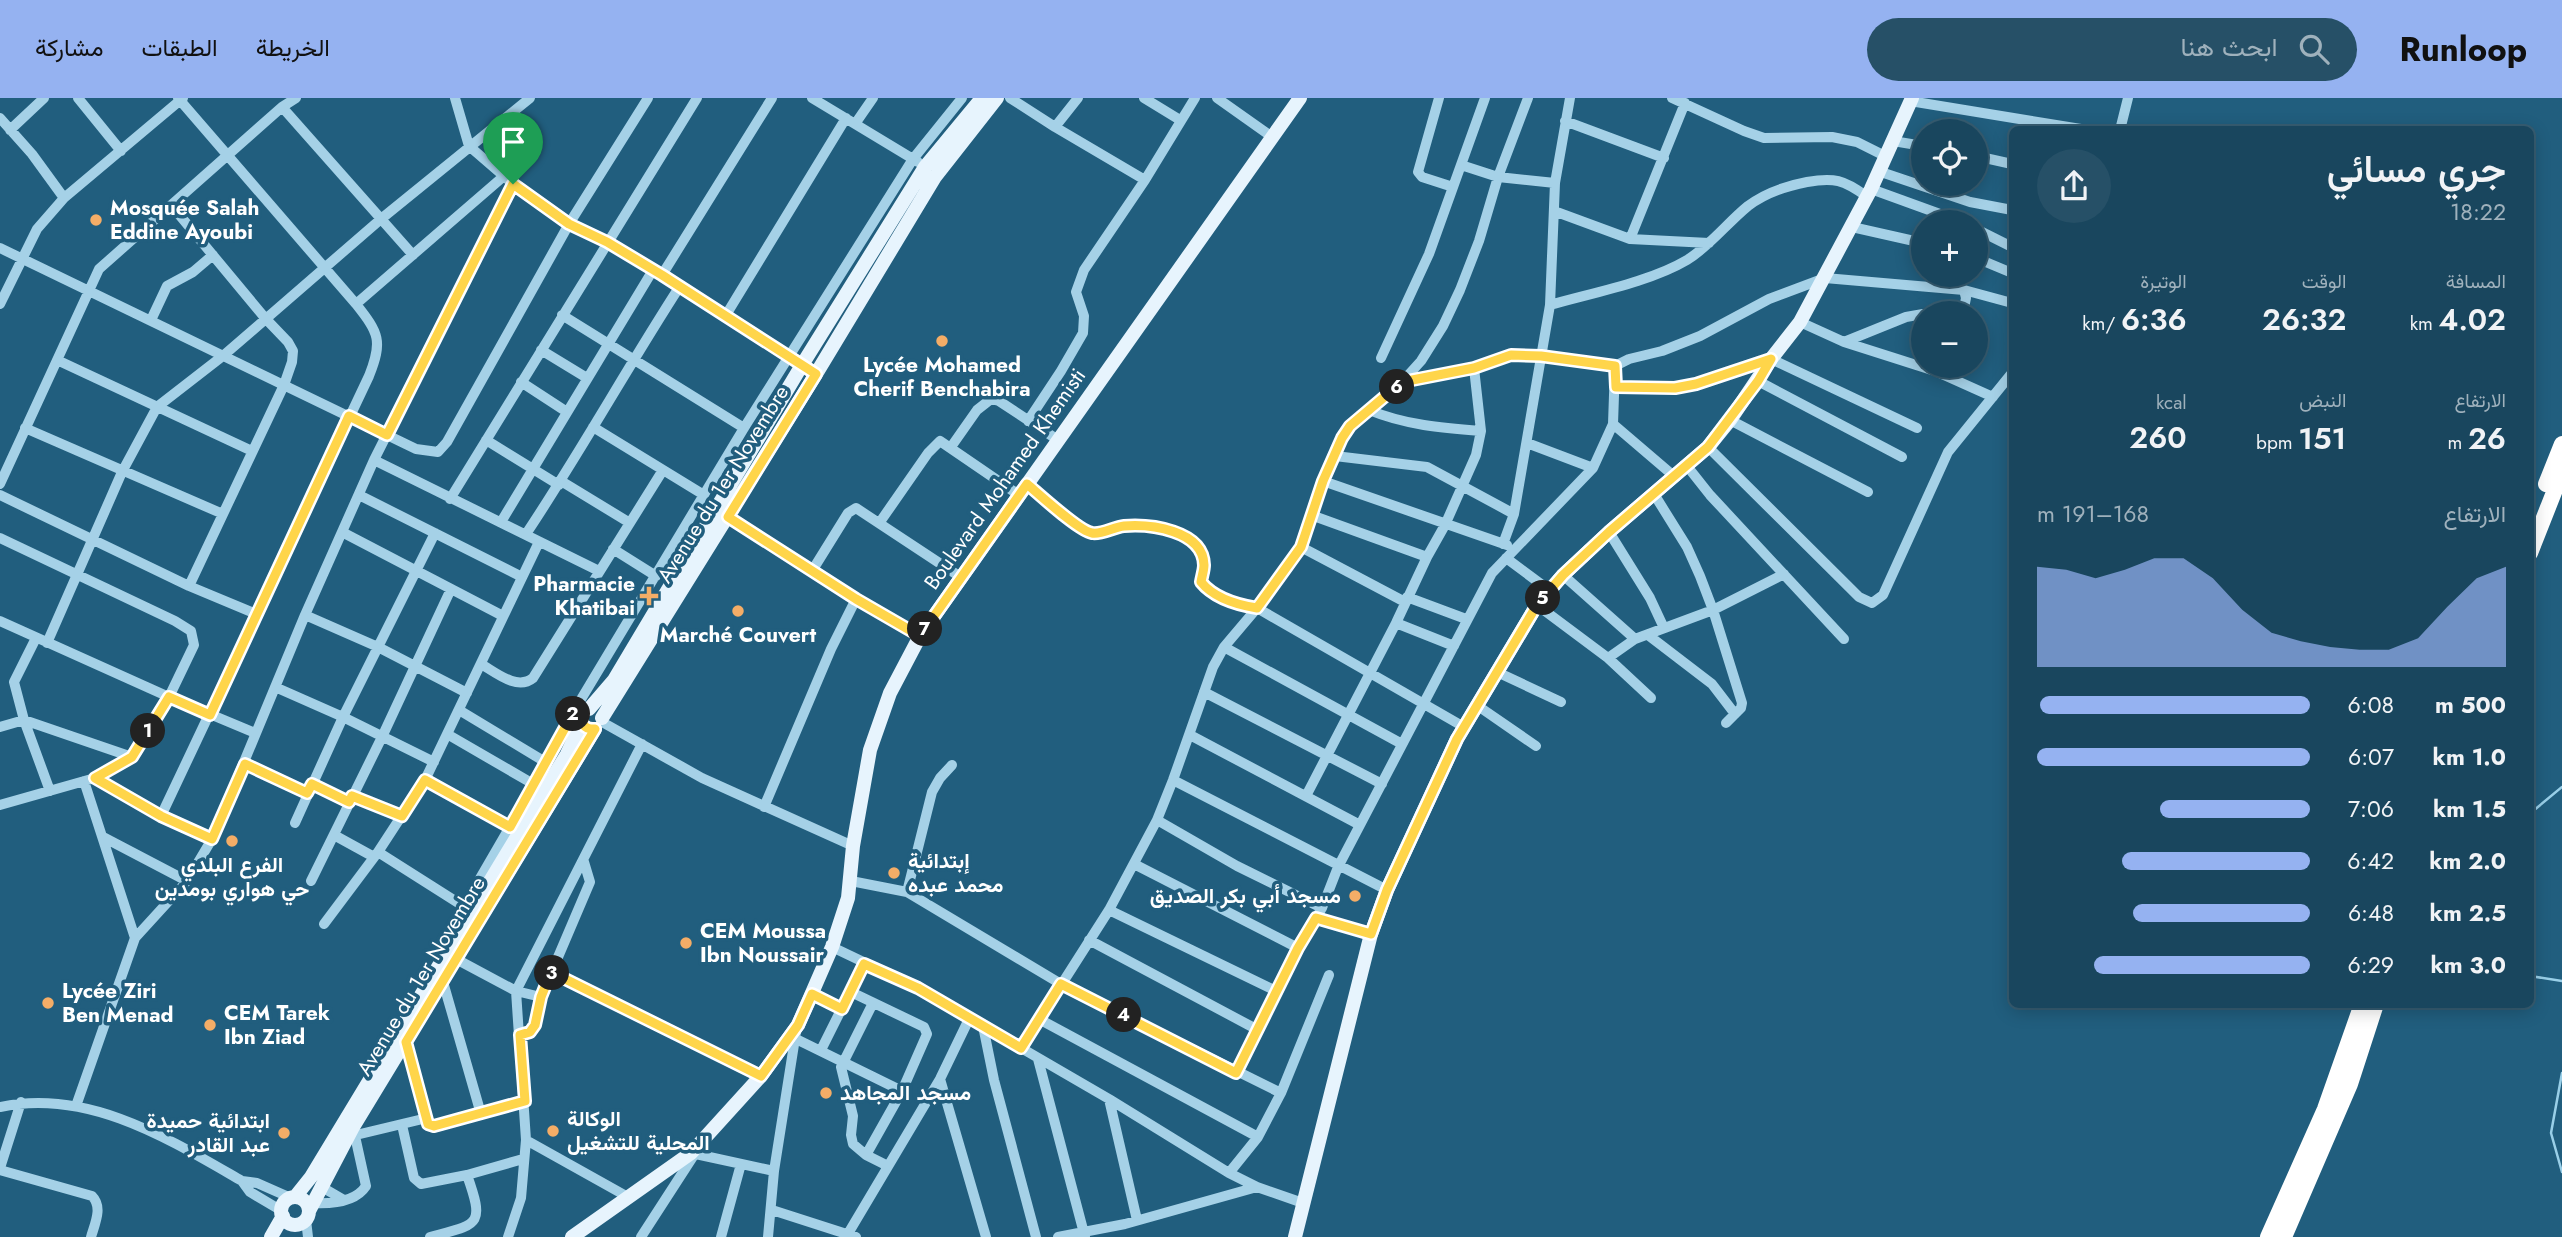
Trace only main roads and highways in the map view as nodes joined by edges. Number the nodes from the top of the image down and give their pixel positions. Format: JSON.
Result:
{"nodes":[{"id":1,"x":982,"y":98,"type":"edge"},
{"id":2,"x":997,"y":98,"type":"edge"},
{"id":3,"x":1300,"y":98,"type":"edge"},
{"id":4,"x":1911,"y":100,"type":"edge"},
{"id":5,"x":2562,"y":444,"type":"edge"},
{"id":6,"x":2562,"y":472,"type":"edge"},
{"id":7,"x":2534,"y":514,"type":"edge"},
{"id":8,"x":2534,"y":543,"type":"edge"},
{"id":9,"x":590,"y":717,"type":"junction"},
{"id":10,"x":2361,"y":1008,"type":"edge"},
{"id":11,"x":2375,"y":1008,"type":"edge"},
{"id":12,"x":293,"y":1198,"type":"junction"},
{"id":13,"x":282,"y":1214,"type":"junction"},
{"id":14,"x":302,"y":1219,"type":"edge"},
{"id":15,"x":1292,"y":1236,"type":"edge"},
{"id":16,"x":271,"y":1237,"type":"edge"},
{"id":17,"x":572,"y":1237,"type":"edge"},
{"id":18,"x":2268,"y":1237,"type":"edge"},
{"id":19,"x":2284,"y":1237,"type":"edge"}],
"edges":[{"from":1,"to":9,"type":"main road","name":"Avenue du 1er Novembre"},
{"from":2,"to":9,"type":"main road","name":"Avenue du 1er Novembre"},
{"from":3,"to":17,"type":"main road","name":"Boulevard Mohamed Khemisti"},
{"from":4,"to":15,"type":"main road"},
{"from":5,"to":7,"type":"highway"},
{"from":6,"to":8,"type":"highway"},
{"from":9,"to":12,"type":"main road","name":"Avenue du 1er Novembre"},
{"from":9,"to":14,"type":"main road","name":"Avenue du 1er Novembre"},
{"from":10,"to":18,"type":"highway"},
{"from":11,"to":19,"type":"highway"},
{"from":12,"to":13,"type":"main road"},
{"from":12,"to":14,"type":"main road"},
{"from":13,"to":14,"type":"main road"},
{"from":13,"to":16,"type":"main road"}]}
